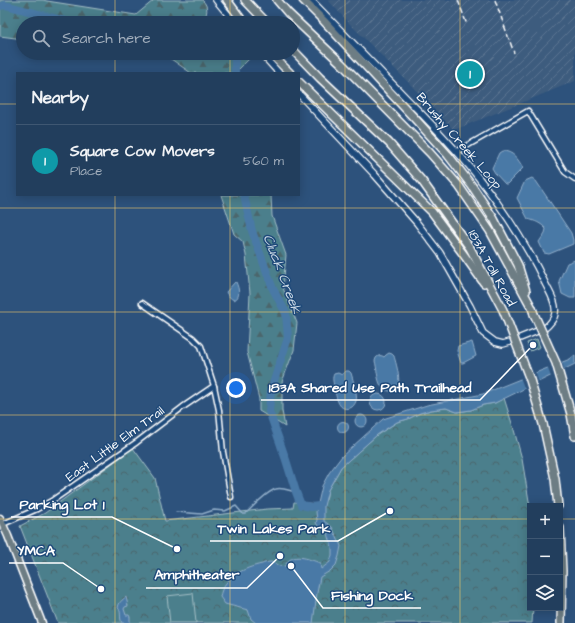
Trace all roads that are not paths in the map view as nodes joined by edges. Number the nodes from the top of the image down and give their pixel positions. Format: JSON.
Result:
{"nodes":[{"id":1,"x":216,"y":0,"type":"edge"},
{"id":2,"x":227,"y":0,"type":"edge"},
{"id":3,"x":245,"y":0,"type":"edge"},
{"id":4,"x":277,"y":0,"type":"edge"},
{"id":5,"x":303,"y":0,"type":"edge"},
{"id":6,"x":311,"y":0,"type":"edge"},
{"id":7,"x":229,"y":16,"type":"edge"},
{"id":8,"x":239,"y":16,"type":"edge"},
{"id":9,"x":260,"y":16,"type":"edge"},
{"id":10,"x":291,"y":16,"type":"edge"},
{"id":11,"x":300,"y":24,"type":"edge"},
{"id":12,"x":300,"y":57,"type":"edge"},
{"id":13,"x":267,"y":60,"type":"edge"},
{"id":14,"x":277,"y":60,"type":"edge"},
{"id":15,"x":278,"y":72,"type":"edge"},
{"id":16,"x":289,"y":72,"type":"edge"},
{"id":17,"x":300,"y":83,"type":"edge"},
{"id":18,"x":300,"y":95,"type":"edge"},
{"id":19,"x":456,"y":152,"type":"junction"},
{"id":20,"x":575,"y":179,"type":"edge"},
{"id":21,"x":142,"y":303,"type":"dead end"},
{"id":22,"x":503,"y":310,"type":"junction"},
{"id":23,"x":533,"y":311,"type":"junction"},
{"id":24,"x":214,"y":386,"type":"junction"},
{"id":25,"x":575,"y":436,"type":"edge"},
{"id":26,"x":231,"y":496,"type":"dead end"},
{"id":27,"x":558,"y":503,"type":"edge"},
{"id":28,"x":1,"y":523,"type":"edge"},
{"id":29,"x":561,"y":539,"type":"edge"},
{"id":30,"x":42,"y":623,"type":"edge"},
{"id":31,"x":561,"y":623,"type":"edge"}],
"edges":[{"from":1,"to":7,"type":"main road"},
{"from":2,"to":8,"type":"highway"},
{"from":3,"to":9,"type":"highway"},
{"from":4,"to":10,"type":"highway","name":"183A Toll Road"},
{"from":5,"to":23,"type":"highway"},
{"from":6,"to":19,"type":"main road","name":"Brushy Creek Loop"},
{"from":11,"to":23,"type":"highway","name":"183A Toll Road"},
{"from":12,"to":22,"type":"highway","name":"183A Toll Road"},
{"from":13,"to":15,"type":"main road"},
{"from":14,"to":16,"type":"highway"},
{"from":17,"to":22,"type":"highway"},
{"from":18,"to":19,"type":"main road","name":"Brushy Creek Loop"},
{"from":19,"to":20,"type":"street"},
{"from":21,"to":24,"type":"street"},
{"from":22,"to":27,"type":"highway","name":"183A Toll Road","bridge":true},
{"from":23,"to":25,"type":"highway","name":"183A Toll Road","bridge":true},
{"from":24,"to":26,"type":"street"},
{"from":24,"to":28,"type":"street","name":"East Little Elm Trail"},
{"from":28,"to":30,"type":"main road"},
{"from":29,"to":31,"type":"highway"}]}
